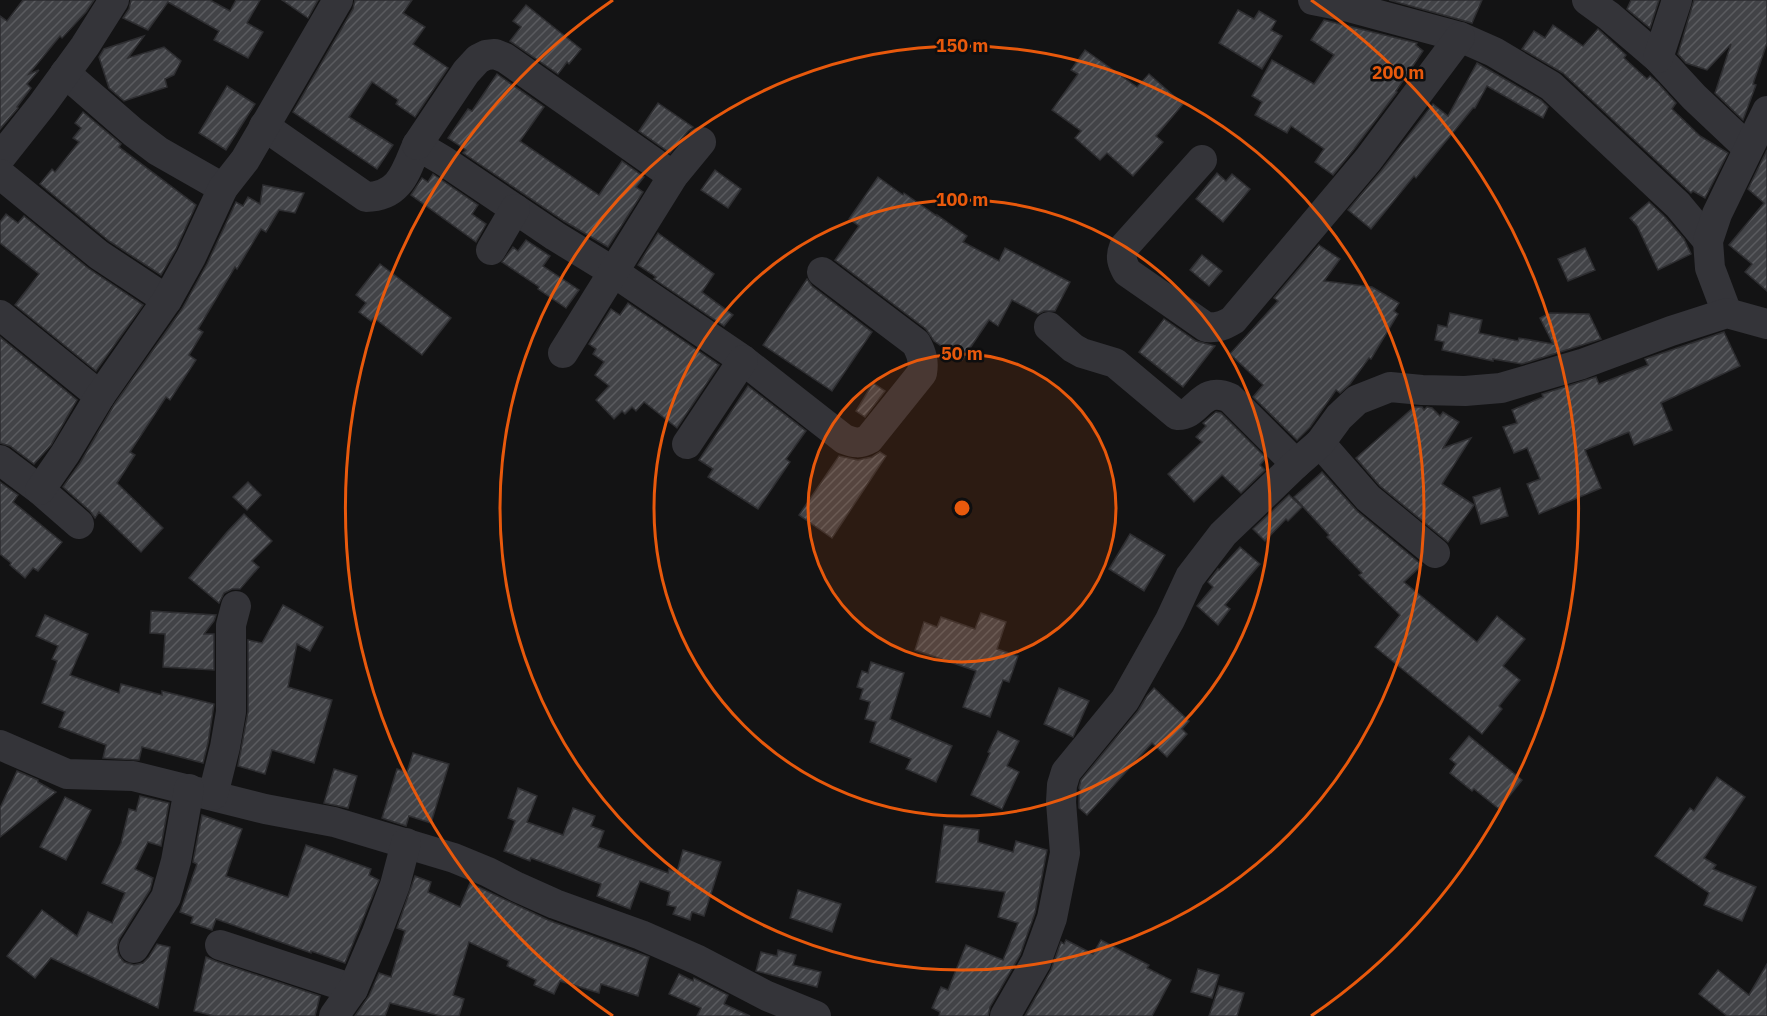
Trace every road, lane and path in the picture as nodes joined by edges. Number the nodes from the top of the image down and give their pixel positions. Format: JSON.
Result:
{"nodes":[{"id":1,"x":114,"y":0,"type":"edge"},
{"id":2,"x":338,"y":0,"type":"edge"},
{"id":3,"x":1313,"y":0,"type":"edge"},
{"id":4,"x":1587,"y":0,"type":"edge"},
{"id":5,"x":1677,"y":0,"type":"edge"},
{"id":6,"x":1460,"y":37,"type":"junction"},
{"id":7,"x":1658,"y":58,"type":"junction"},
{"id":8,"x":65,"y":73,"type":"junction"},
{"id":9,"x":1767,"y":114,"type":"edge"},
{"id":10,"x":264,"y":126,"type":"junction"},
{"id":11,"x":701,"y":142,"type":"dead end"},
{"id":12,"x":417,"y":145,"type":"junction"},
{"id":13,"x":1748,"y":148,"type":"junction"},
{"id":14,"x":0,"y":158,"type":"edge"},
{"id":15,"x":1202,"y":160,"type":"dead end"},
{"id":16,"x":0,"y":174,"type":"edge"},
{"id":17,"x":673,"y":176,"type":"junction"},
{"id":18,"x":223,"y":188,"type":"junction"},
{"id":19,"x":515,"y":209,"type":"junction"},
{"id":20,"x":1708,"y":241,"type":"junction"},
{"id":21,"x":491,"y":250,"type":"dead end"},
{"id":22,"x":612,"y":272,"type":"junction"},
{"id":23,"x":822,"y":272,"type":"dead end"},
{"id":24,"x":167,"y":300,"type":"junction"},
{"id":25,"x":1727,"y":313,"type":"junction"},
{"id":26,"x":0,"y":315,"type":"edge"},
{"id":27,"x":1767,"y":324,"type":"edge"},
{"id":28,"x":1049,"y":327,"type":"dead end"},
{"id":29,"x":563,"y":353,"type":"dead end"},
{"id":30,"x":742,"y":360,"type":"junction"},
{"id":31,"x":100,"y":396,"type":"junction"},
{"id":32,"x":687,"y":444,"type":"dead end"},
{"id":33,"x":1320,"y":444,"type":"junction"},
{"id":34,"x":0,"y":460,"type":"edge"},
{"id":35,"x":1296,"y":464,"type":"junction"},
{"id":36,"x":40,"y":490,"type":"junction"},
{"id":37,"x":79,"y":524,"type":"dead end"},
{"id":38,"x":1435,"y":553,"type":"dead end"},
{"id":39,"x":236,"y":606,"type":"dead end"},
{"id":40,"x":0,"y":746,"type":"edge"},
{"id":41,"x":201,"y":792,"type":"junction"},
{"id":42,"x":406,"y":843,"type":"junction"},
{"id":43,"x":220,"y":945,"type":"dead end"},
{"id":44,"x":134,"y":948,"type":"dead end"},
{"id":45,"x":353,"y":989,"type":"junction"},
{"id":46,"x":334,"y":1016,"type":"edge"},
{"id":47,"x":816,"y":1016,"type":"edge"},
{"id":48,"x":1005,"y":1016,"type":"edge"}],
"edges":[{"from":1,"to":8,"type":"street"},
{"from":2,"to":10,"type":"street"},
{"from":3,"to":6,"type":"street"},
{"from":4,"to":7,"type":"street"},
{"from":5,"to":7,"type":"street"},
{"from":6,"to":15,"type":"street"},
{"from":6,"to":20,"type":"street"},
{"from":7,"to":13,"type":"street"},
{"from":8,"to":14,"type":"street"},
{"from":8,"to":18,"type":"street"},
{"from":9,"to":13,"type":"street"},
{"from":10,"to":12,"type":"street"},
{"from":10,"to":18,"type":"street"},
{"from":11,"to":17,"type":"street"},
{"from":12,"to":17,"type":"street"},
{"from":12,"to":19,"type":"street"},
{"from":13,"to":20,"type":"street"},
{"from":16,"to":24,"type":"street"},
{"from":17,"to":22,"type":"street"},
{"from":18,"to":24,"type":"street"},
{"from":19,"to":21,"type":"street"},
{"from":19,"to":22,"type":"street"},
{"from":20,"to":25,"type":"street"},
{"from":22,"to":29,"type":"street"},
{"from":22,"to":30,"type":"street"},
{"from":23,"to":30,"type":"street"},
{"from":24,"to":31,"type":"street"},
{"from":25,"to":27,"type":"street"},
{"from":25,"to":33,"type":"street"},
{"from":26,"to":31,"type":"street"},
{"from":28,"to":35,"type":"street"},
{"from":30,"to":32,"type":"street"},
{"from":31,"to":36,"type":"street"},
{"from":33,"to":35,"type":"street"},
{"from":33,"to":38,"type":"street"},
{"from":34,"to":36,"type":"street"},
{"from":35,"to":48,"type":"street"},
{"from":36,"to":37,"type":"street"},
{"from":39,"to":41,"type":"street"},
{"from":40,"to":41,"type":"street"},
{"from":41,"to":42,"type":"street"},
{"from":41,"to":44,"type":"street"},
{"from":42,"to":45,"type":"street"},
{"from":42,"to":47,"type":"street"},
{"from":43,"to":45,"type":"street"},
{"from":45,"to":46,"type":"street"}]}
